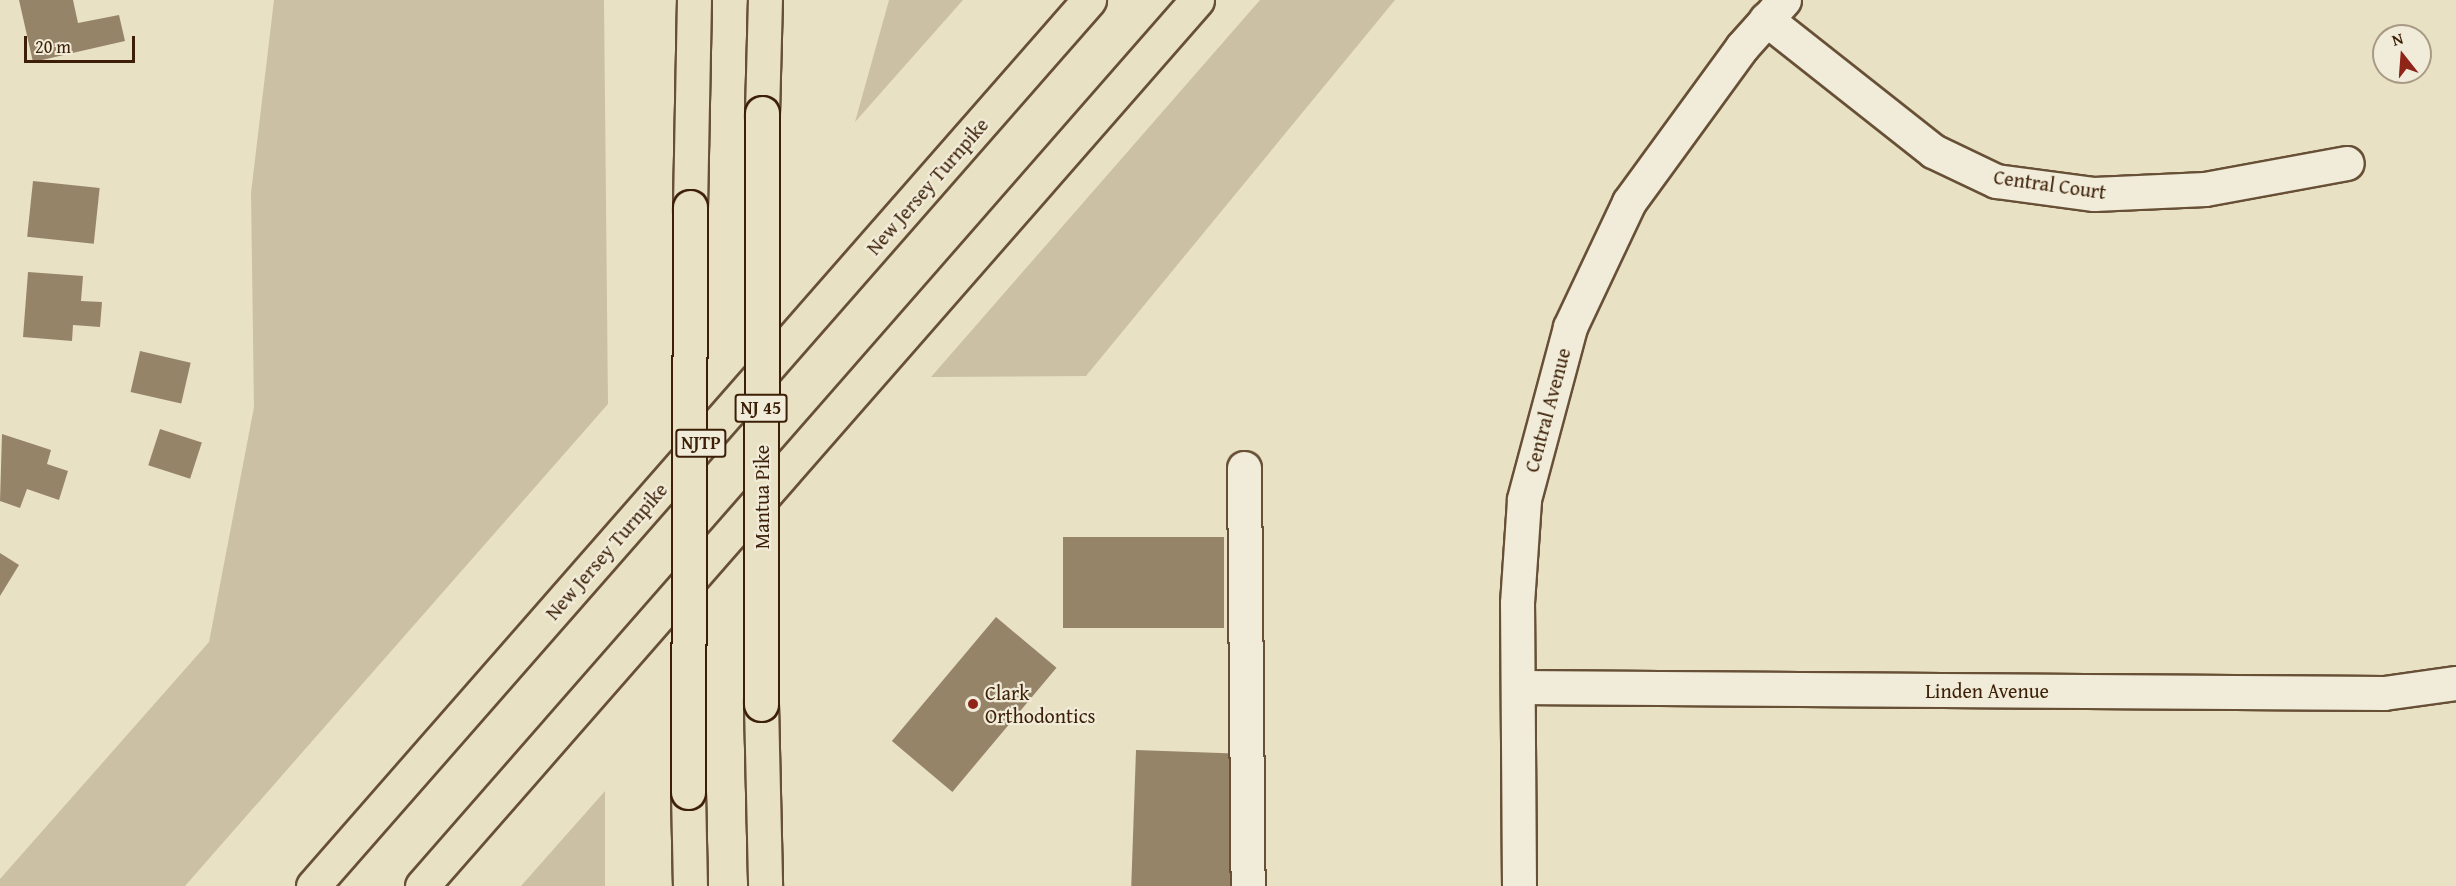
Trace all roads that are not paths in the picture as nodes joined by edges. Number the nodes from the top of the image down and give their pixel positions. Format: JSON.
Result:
{"nodes":[{"id":1,"x":694,"y":0,"type":"edge"},
{"id":2,"x":765,"y":0,"type":"edge"},
{"id":3,"x":1089,"y":0,"type":"edge"},
{"id":4,"x":1197,"y":0,"type":"edge"},
{"id":5,"x":1775,"y":10,"type":"edge"},
{"id":6,"x":2347,"y":163,"type":"dead end"},
{"id":7,"x":1244,"y":468,"type":"dead end"},
{"id":8,"x":2456,"y":683,"type":"edge"},
{"id":9,"x":1518,"y":687,"type":"junction"},
{"id":10,"x":313,"y":886,"type":"edge"},
{"id":11,"x":422,"y":886,"type":"edge"},
{"id":12,"x":690,"y":886,"type":"edge"},
{"id":13,"x":765,"y":886,"type":"edge"},
{"id":14,"x":1248,"y":886,"type":"edge"},
{"id":15,"x":1519,"y":886,"type":"edge"}],
"edges":[{"from":1,"to":12,"type":"main road","bridge":true},
{"from":2,"to":13,"type":"main road","name":"Mantua Pike","number":"NJ 45","bridge":true},
{"from":3,"to":10,"type":"main road","name":"New Jersey Turnpike","number":"NJTP"},
{"from":4,"to":11,"type":"main road"},
{"from":5,"to":6,"type":"street","name":"Central Court"},
{"from":5,"to":9,"type":"street","name":"Central Avenue"},
{"from":7,"to":14,"type":"street"},
{"from":8,"to":9,"type":"street","name":"Linden Avenue"},
{"from":9,"to":15,"type":"street","name":"Central Avenue"}]}
